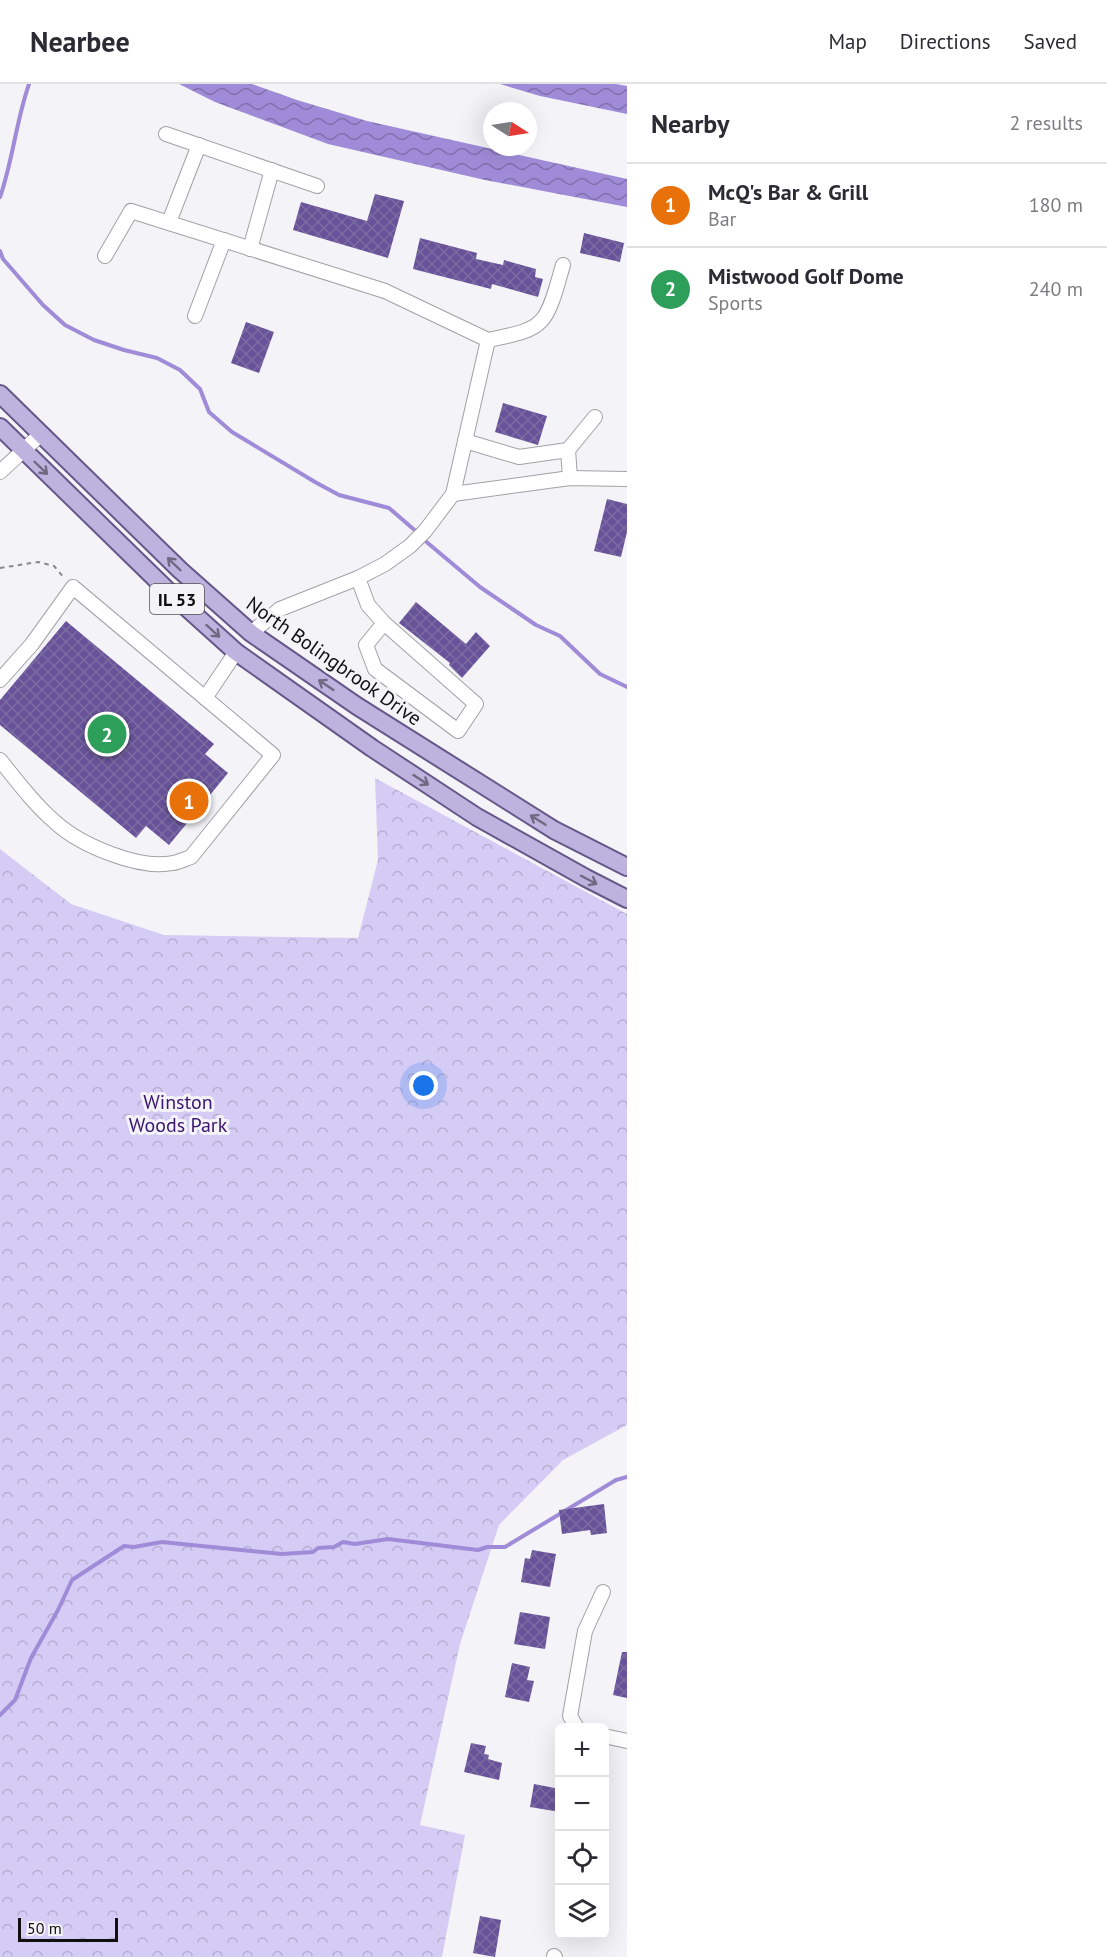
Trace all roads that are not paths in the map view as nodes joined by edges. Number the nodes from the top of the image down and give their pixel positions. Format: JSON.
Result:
{"nodes":[{"id":1,"x":166,"y":134,"type":"dead end"},
{"id":2,"x":199,"y":145,"type":"junction"},
{"id":3,"x":272,"y":170,"type":"junction"},
{"id":4,"x":317,"y":186,"type":"dead end"},
{"id":5,"x":169,"y":222,"type":"junction"},
{"id":6,"x":224,"y":240,"type":"junction"},
{"id":7,"x":250,"y":249,"type":"junction"},
{"id":8,"x":105,"y":256,"type":"dead end"},
{"id":9,"x":563,"y":265,"type":"dead end"},
{"id":10,"x":195,"y":316,"type":"dead end"},
{"id":11,"x":489,"y":340,"type":"junction"},
{"id":12,"x":0,"y":394,"type":"edge"},
{"id":13,"x":595,"y":417,"type":"dead end"},
{"id":14,"x":0,"y":427,"type":"edge"},
{"id":15,"x":40,"y":434,"type":"junction"},
{"id":16,"x":465,"y":441,"type":"junction"},
{"id":17,"x":23,"y":450,"type":"junction"},
{"id":18,"x":567,"y":450,"type":"junction"},
{"id":19,"x":0,"y":472,"type":"edge"},
{"id":20,"x":570,"y":478,"type":"junction"},
{"id":21,"x":627,"y":479,"type":"edge"},
{"id":22,"x":453,"y":494,"type":"junction"},
{"id":23,"x":358,"y":578,"type":"junction"},
{"id":24,"x":384,"y":623,"type":"junction"},
{"id":25,"x":251,"y":633,"type":"junction"},
{"id":26,"x":236,"y":652,"type":"junction"},
{"id":27,"x":0,"y":680,"type":"edge"},
{"id":28,"x":205,"y":698,"type":"junction"},
{"id":29,"x":0,"y":760,"type":"edge"},
{"id":30,"x":627,"y":867,"type":"edge"},
{"id":31,"x":627,"y":899,"type":"edge"},
{"id":32,"x":603,"y":1592,"type":"dead end"},
{"id":33,"x":575,"y":1723,"type":"edge"},
{"id":34,"x":609,"y":1737,"type":"edge"},
{"id":35,"x":627,"y":1741,"type":"edge"}],
"edges":[{"from":1,"to":2,"type":"street"},
{"from":2,"to":3,"type":"street"},
{"from":2,"to":5,"type":"street"},
{"from":3,"to":4,"type":"street"},
{"from":3,"to":7,"type":"street"},
{"from":5,"to":6,"type":"street"},
{"from":5,"to":8,"type":"street"},
{"from":6,"to":7,"type":"street"},
{"from":6,"to":10,"type":"street"},
{"from":7,"to":11,"type":"street"},
{"from":9,"to":11,"type":"street"},
{"from":11,"to":16,"type":"street"},
{"from":12,"to":15,"type":"main road","name":"North Bolingbrook Drive","number":"IL 53"},
{"from":13,"to":18,"type":"street"},
{"from":14,"to":17,"type":"main road","number":"IL 53"},
{"from":15,"to":17,"type":"street"},
{"from":25,"to":15,"type":"main road","name":"North Bolingbrook Drive","number":"IL 53","one_way":true},
{"from":16,"to":18,"type":"street"},
{"from":16,"to":22,"type":"street"},
{"from":17,"to":19,"type":"street"},
{"from":17,"to":26,"type":"main road","number":"IL 53","one_way":true},
{"from":18,"to":20,"type":"street"},
{"from":20,"to":21,"type":"street"},
{"from":20,"to":22,"type":"street"},
{"from":22,"to":23,"type":"street"},
{"from":23,"to":24,"type":"street"},
{"from":23,"to":25,"type":"street"},
{"from":24,"to":24,"type":"street"},
{"from":30,"to":25,"type":"main road","name":"North Bolingbrook Drive","number":"IL 53","one_way":true},
{"from":26,"to":28,"type":"street"},
{"from":26,"to":31,"type":"main road","number":"IL 53","one_way":true},
{"from":27,"to":28,"type":"street"},
{"from":28,"to":29,"type":"street"},
{"from":32,"to":33,"type":"street"},
{"from":34,"to":35,"type":"street"}]}
